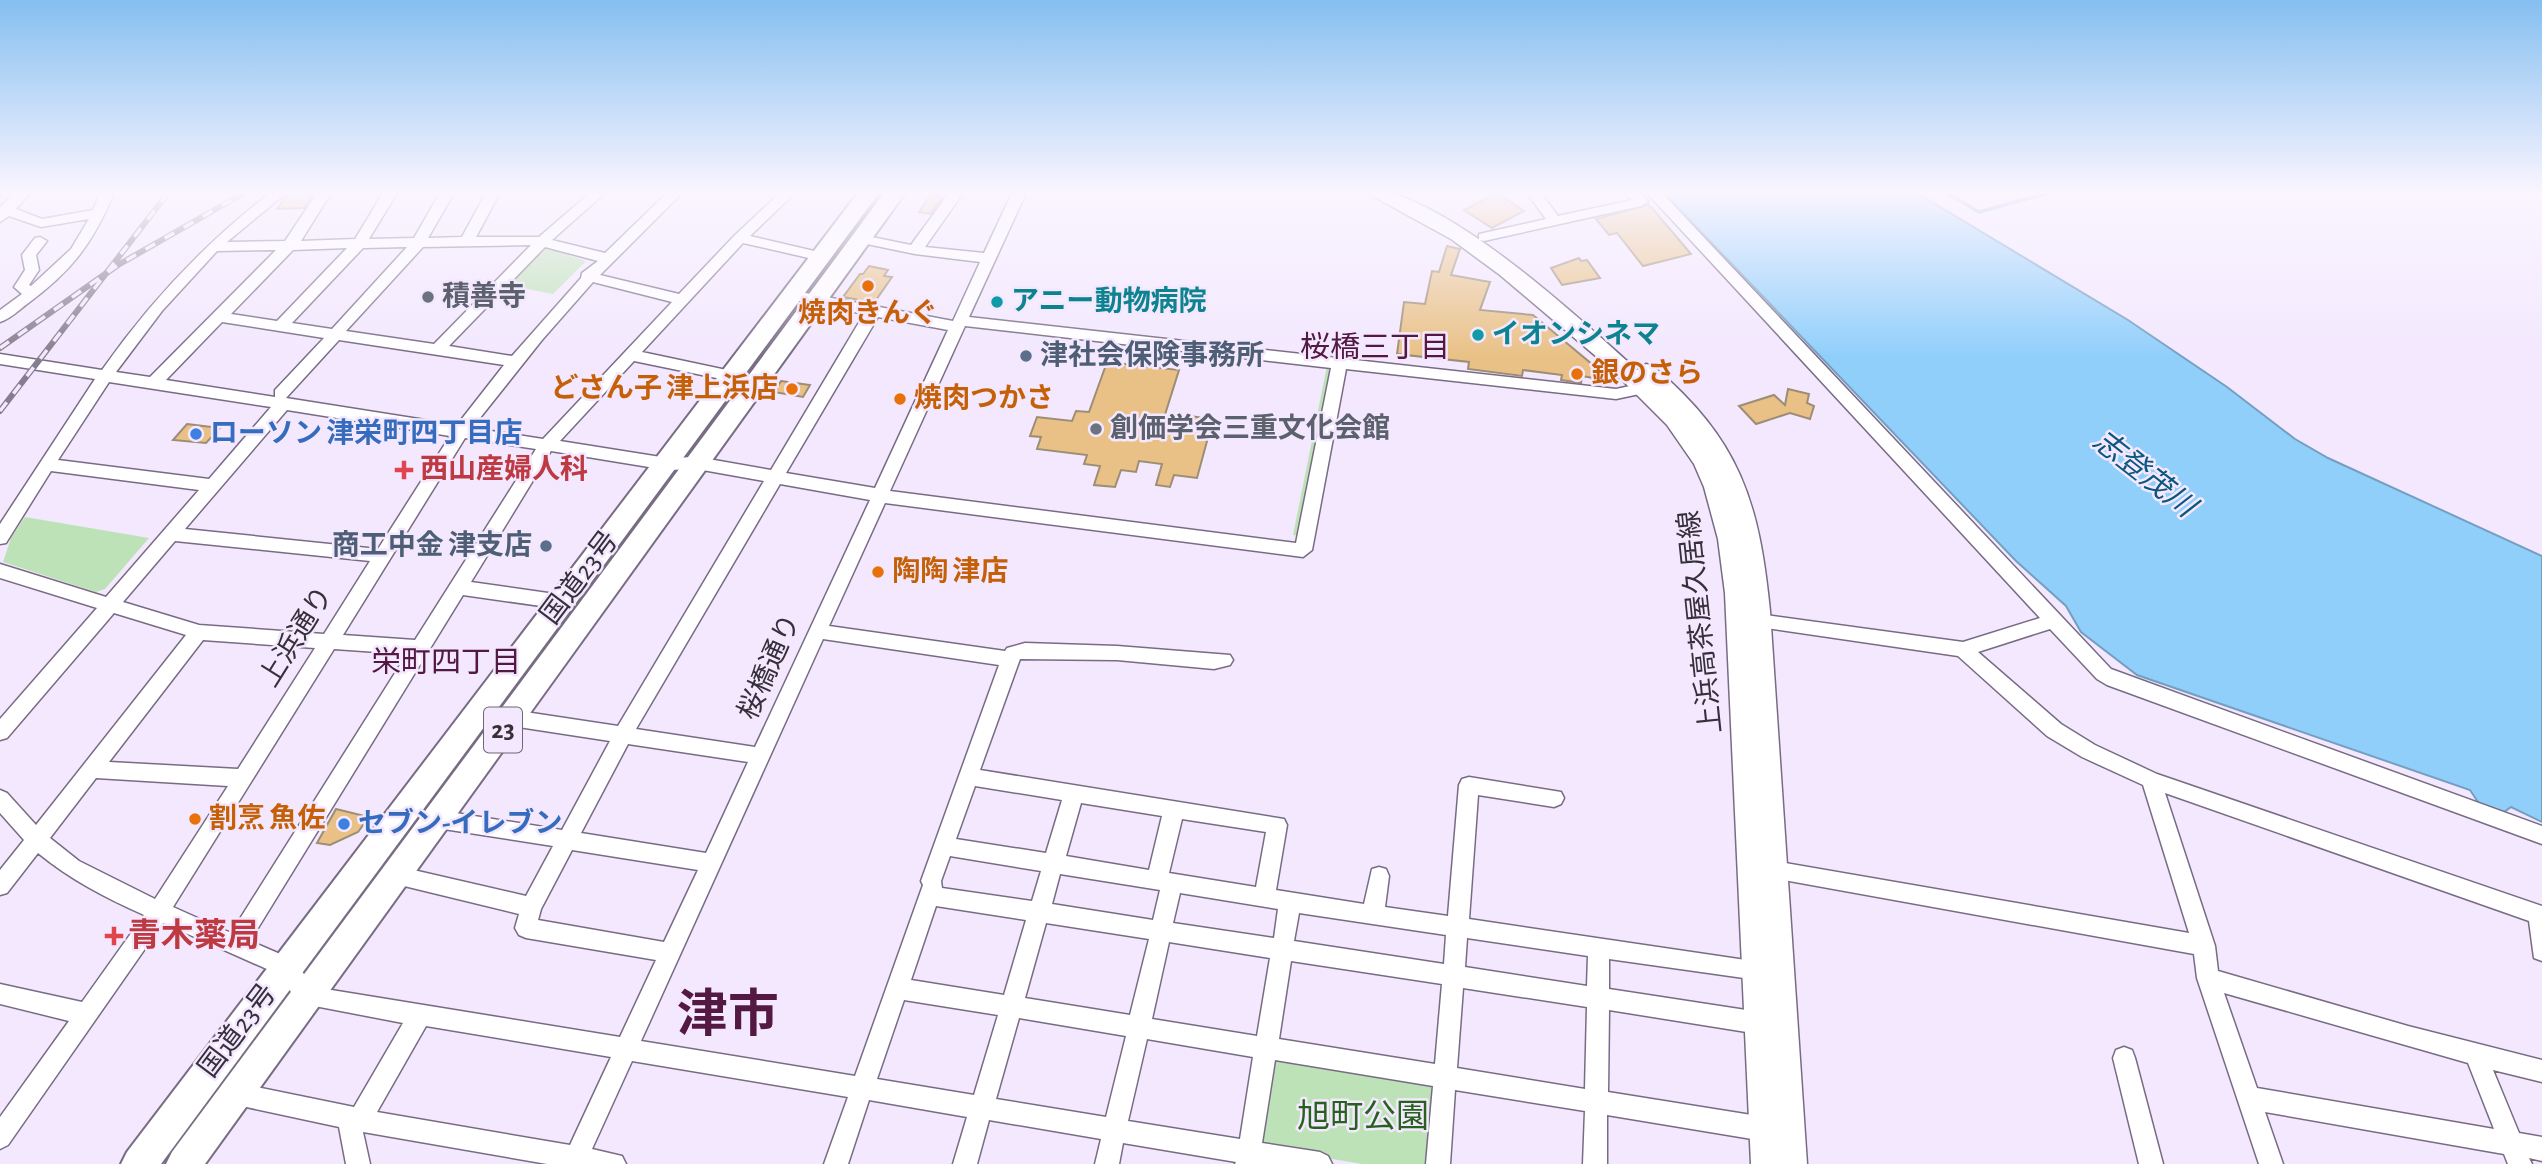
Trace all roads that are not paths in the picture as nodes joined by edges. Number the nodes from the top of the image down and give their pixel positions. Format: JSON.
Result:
{"nodes":[{"id":1,"x":35,"y":247,"type":"edge"},
{"id":2,"x":82,"y":247,"type":"edge"},
{"id":3,"x":213,"y":247,"type":"edge"},
{"id":4,"x":288,"y":247,"type":"edge"},
{"id":5,"x":356,"y":247,"type":"edge"},
{"id":6,"x":414,"y":247,"type":"edge"},
{"id":7,"x":537,"y":247,"type":"edge"},
{"id":8,"x":563,"y":247,"type":"edge"},
{"id":9,"x":617,"y":247,"type":"edge"},
{"id":10,"x":731,"y":247,"type":"edge"},
{"id":11,"x":780,"y":247,"type":"edge"},
{"id":12,"x":829,"y":247,"type":"edge"},
{"id":13,"x":854,"y":247,"type":"edge"},
{"id":14,"x":902,"y":247,"type":"edge"},
{"id":15,"x":917,"y":247,"type":"edge"},
{"id":16,"x":994,"y":247,"type":"edge"},
{"id":17,"x":1477,"y":247,"type":"edge"},
{"id":18,"x":1496,"y":247,"type":"edge"},
{"id":19,"x":1704,"y":247,"type":"edge"},
{"id":20,"x":915,"y":250,"type":"junction"},
{"id":21,"x":822,"y":257,"type":"junction"},
{"id":22,"x":605,"y":258,"type":"junction"},
{"id":23,"x":989,"y":258,"type":"junction"},
{"id":24,"x":587,"y":276,"type":"junction"},
{"id":25,"x":32,"y":293,"type":"junction"},
{"id":26,"x":805,"y":299,"type":"junction"},
{"id":27,"x":682,"y":300,"type":"junction"},
{"id":28,"x":873,"y":312,"type":"junction"},
{"id":29,"x":0,"y":317,"type":"edge"},
{"id":30,"x":219,"y":317,"type":"junction"},
{"id":31,"x":959,"y":324,"type":"junction"},
{"id":32,"x":281,"y":327,"type":"junction"},
{"id":33,"x":336,"y":335,"type":"junction"},
{"id":34,"x":436,"y":351,"type":"junction"},
{"id":35,"x":632,"y":355,"type":"junction"},
{"id":36,"x":0,"y":359,"type":"edge"},
{"id":37,"x":512,"y":361,"type":"junction"},
{"id":38,"x":1340,"y":363,"type":"junction"},
{"id":39,"x":106,"y":373,"type":"junction"},
{"id":40,"x":732,"y":376,"type":"junction"},
{"id":41,"x":156,"y":381,"type":"junction"},
{"id":42,"x":1644,"y":387,"type":"junction"},
{"id":43,"x":282,"y":398,"type":"junction"},
{"id":44,"x":462,"y":430,"type":"junction"},
{"id":45,"x":546,"y":446,"type":"junction"},
{"id":46,"x":697,"y":463,"type":"junction"},
{"id":47,"x":667,"y":464,"type":"junction"},
{"id":48,"x":47,"y":465,"type":"junction"},
{"id":49,"x":774,"y":478,"type":"junction"},
{"id":50,"x":213,"y":486,"type":"junction"},
{"id":51,"x":880,"y":495,"type":"junction"},
{"id":52,"x":171,"y":534,"type":"junction"},
{"id":53,"x":0,"y":538,"type":"edge"},
{"id":54,"x":384,"y":556,"type":"junction"},
{"id":55,"x":0,"y":571,"type":"edge"},
{"id":56,"x":457,"y":587,"type":"junction"},
{"id":57,"x":562,"y":602,"type":"junction"},
{"id":58,"x":111,"y":605,"type":"junction"},
{"id":59,"x":1747,"y":620,"type":"junction"},
{"id":60,"x":2052,"y":621,"type":"junction"},
{"id":61,"x":817,"y":631,"type":"junction"},
{"id":62,"x":199,"y":632,"type":"junction"},
{"id":63,"x":329,"y":642,"type":"junction"},
{"id":64,"x":419,"y":648,"type":"junction"},
{"id":65,"x":1963,"y":649,"type":"junction"},
{"id":66,"x":1008,"y":659,"type":"junction"},
{"id":67,"x":1224,"y":660,"type":"dead end"},
{"id":68,"x":512,"y":718,"type":"junction"},
{"id":69,"x":0,"y":732,"type":"edge"},
{"id":70,"x":622,"y":736,"type":"junction"},
{"id":71,"x":761,"y":755,"type":"junction"},
{"id":72,"x":92,"y":769,"type":"junction"},
{"id":73,"x":968,"y":777,"type":"junction"},
{"id":74,"x":243,"y":778,"type":"junction"},
{"id":75,"x":2151,"y":780,"type":"junction"},
{"id":76,"x":1074,"y":793,"type":"junction"},
{"id":77,"x":0,"y":799,"type":"edge"},
{"id":78,"x":1554,"y":799,"type":"dead end"},
{"id":79,"x":1174,"y":809,"type":"junction"},
{"id":80,"x":437,"y":819,"type":"junction"},
{"id":81,"x":2542,"y":835,"type":"edge"},
{"id":82,"x":37,"y":840,"type":"junction"},
{"id":83,"x":566,"y":840,"type":"junction"},
{"id":84,"x":943,"y":846,"type":"junction"},
{"id":85,"x":712,"y":863,"type":"junction"},
{"id":86,"x":1053,"y":864,"type":"junction"},
{"id":87,"x":1774,"y":870,"type":"junction"},
{"id":88,"x":396,"y":875,"type":"junction"},
{"id":89,"x":1379,"y":876,"type":"dead end"},
{"id":90,"x":1165,"y":882,"type":"junction"},
{"id":91,"x":0,"y":886,"type":"edge"},
{"id":92,"x":929,"y":895,"type":"junction"},
{"id":93,"x":1264,"y":897,"type":"junction"},
{"id":94,"x":1290,"y":902,"type":"junction"},
{"id":95,"x":531,"y":907,"type":"junction"},
{"id":96,"x":160,"y":910,"type":"junction"},
{"id":97,"x":1039,"y":912,"type":"junction"},
{"id":98,"x":1373,"y":915,"type":"junction"},
{"id":99,"x":2541,"y":916,"type":"edge"},
{"id":100,"x":1457,"y":928,"type":"junction"},
{"id":101,"x":1161,"y":932,"type":"junction"},
{"id":102,"x":235,"y":946,"type":"junction"},
{"id":103,"x":1599,"y":946,"type":"junction"},
{"id":104,"x":2204,"y":946,"type":"junction"},
{"id":105,"x":1284,"y":951,"type":"junction"},
{"id":106,"x":2542,"y":951,"type":"edge"},
{"id":107,"x":671,"y":953,"type":"junction"},
{"id":108,"x":286,"y":967,"type":"junction"},
{"id":109,"x":1758,"y":970,"type":"junction"},
{"id":110,"x":1454,"y":977,"type":"junction"},
{"id":111,"x":2208,"y":978,"type":"junction"},
{"id":112,"x":897,"y":988,"type":"junction"},
{"id":113,"x":0,"y":994,"type":"edge"},
{"id":114,"x":307,"y":996,"type":"junction"},
{"id":115,"x":1598,"y":1000,"type":"junction"},
{"id":116,"x":1011,"y":1007,"type":"junction"},
{"id":117,"x":421,"y":1013,"type":"junction"},
{"id":118,"x":86,"y":1014,"type":"junction"},
{"id":119,"x":1759,"y":1023,"type":"junction"},
{"id":120,"x":1140,"y":1026,"type":"junction"},
{"id":121,"x":627,"y":1048,"type":"junction"},
{"id":122,"x":1267,"y":1048,"type":"junction"},
{"id":123,"x":2476,"y":1055,"type":"junction"},
{"id":124,"x":2124,"y":1058,"type":"dead end"},
{"id":125,"x":2542,"y":1071,"type":"edge"},
{"id":126,"x":1445,"y":1076,"type":"junction"},
{"id":127,"x":862,"y":1086,"type":"junction"},
{"id":128,"x":237,"y":1094,"type":"junction"},
{"id":129,"x":2249,"y":1098,"type":"junction"},
{"id":130,"x":1597,"y":1100,"type":"junction"},
{"id":131,"x":982,"y":1106,"type":"junction"},
{"id":132,"x":354,"y":1118,"type":"junction"},
{"id":133,"x":1764,"y":1129,"type":"junction"},
{"id":134,"x":1116,"y":1130,"type":"junction"},
{"id":135,"x":0,"y":1138,"type":"edge"},
{"id":136,"x":2542,"y":1149,"type":"edge"},
{"id":137,"x":2516,"y":1154,"type":"edge"},
{"id":138,"x":1248,"y":1158,"type":"edge"},
{"id":139,"x":575,"y":1160,"type":"edge"},
{"id":140,"x":139,"y":1164,"type":"edge"},
{"id":141,"x":184,"y":1164,"type":"edge"},
{"id":142,"x":358,"y":1164,"type":"edge"},
{"id":143,"x":614,"y":1164,"type":"edge"},
{"id":144,"x":836,"y":1164,"type":"edge"},
{"id":145,"x":965,"y":1164,"type":"edge"},
{"id":146,"x":1107,"y":1164,"type":"edge"},
{"id":147,"x":1320,"y":1164,"type":"edge"},
{"id":148,"x":1438,"y":1164,"type":"edge"},
{"id":149,"x":1595,"y":1164,"type":"edge"},
{"id":150,"x":1766,"y":1164,"type":"edge"},
{"id":151,"x":1793,"y":1164,"type":"edge"},
{"id":152,"x":2151,"y":1164,"type":"edge"},
{"id":153,"x":2271,"y":1164,"type":"edge"}],
"edges":[{"from":1,"to":25,"type":"street"},
{"from":2,"to":25,"type":"street"},
{"from":3,"to":39,"type":"street"},
{"from":4,"to":30,"type":"street"},
{"from":5,"to":32,"type":"street"},
{"from":6,"to":33,"type":"street"},
{"from":7,"to":34,"type":"street"},
{"from":8,"to":22,"type":"street"},
{"from":9,"to":22,"type":"street","name":"上浜通り"},
{"from":10,"to":27,"type":"street"},
{"from":11,"to":21,"type":"street"},
{"from":12,"to":21,"type":"highway","name":"国道23号","number":"23"},
{"from":13,"to":26,"type":"highway","name":"国道23号","number":"23"},
{"from":14,"to":20,"type":"street"},
{"from":15,"to":20,"type":"street"},
{"from":16,"to":23,"type":"street","name":"桜橋通り"},
{"from":17,"to":42,"type":"main road","name":"上浜高茶屋久居線"},
{"from":18,"to":59,"type":"main road","name":"上浜高茶屋久居線"},
{"from":19,"to":60,"type":"street"},
{"from":20,"to":23,"type":"street"},
{"from":21,"to":26,"type":"highway","name":"国道23号","number":"23"},
{"from":22,"to":24,"type":"street","name":"上浜通り"},
{"from":23,"to":31,"type":"street","name":"桜橋通り"},
{"from":24,"to":27,"type":"street"},
{"from":24,"to":37,"type":"street","name":"上浜通り"},
{"from":25,"to":29,"type":"street"},
{"from":26,"to":28,"type":"street"},
{"from":26,"to":40,"type":"highway","name":"国道23号","number":"23"},
{"from":26,"to":46,"type":"highway","name":"国道23号","number":"23"},
{"from":27,"to":35,"type":"street"},
{"from":28,"to":31,"type":"street"},
{"from":28,"to":49,"type":"street"},
{"from":30,"to":32,"type":"street"},
{"from":30,"to":41,"type":"street"},
{"from":31,"to":38,"type":"street"},
{"from":31,"to":51,"type":"street","name":"桜橋通り"},
{"from":32,"to":33,"type":"street"},
{"from":33,"to":34,"type":"street"},
{"from":33,"to":43,"type":"street"},
{"from":34,"to":37,"type":"street"},
{"from":35,"to":40,"type":"street"},
{"from":35,"to":45,"type":"street"},
{"from":36,"to":39,"type":"street"},
{"from":37,"to":44,"type":"street","name":"上浜通り"},
{"from":38,"to":42,"type":"street"},
{"from":38,"to":51,"type":"street"},
{"from":39,"to":41,"type":"street"},
{"from":39,"to":48,"type":"street"},
{"from":40,"to":47,"type":"highway","name":"国道23号","number":"23"},
{"from":41,"to":43,"type":"street"},
{"from":42,"to":59,"type":"main road","name":"上浜高茶屋久居線"},
{"from":43,"to":44,"type":"street"},
{"from":43,"to":50,"type":"street"},
{"from":44,"to":45,"type":"street"},
{"from":44,"to":54,"type":"street","name":"上浜通り"},
{"from":45,"to":47,"type":"street"},
{"from":45,"to":56,"type":"street"},
{"from":46,"to":47,"type":"street"},
{"from":46,"to":49,"type":"street"},
{"from":46,"to":68,"type":"highway","name":"国道23号","number":"23"},
{"from":47,"to":57,"type":"highway","name":"国道23号","number":"23"},
{"from":48,"to":50,"type":"street"},
{"from":48,"to":53,"type":"street"},
{"from":49,"to":51,"type":"street"},
{"from":49,"to":70,"type":"street"},
{"from":50,"to":52,"type":"street"},
{"from":51,"to":61,"type":"street","name":"桜橋通り"},
{"from":52,"to":54,"type":"street"},
{"from":52,"to":58,"type":"street"},
{"from":54,"to":63,"type":"street","name":"上浜通り"},
{"from":55,"to":58,"type":"street"},
{"from":56,"to":57,"type":"street"},
{"from":56,"to":64,"type":"street"},
{"from":57,"to":108,"type":"highway","name":"国道23号","number":"23"},
{"from":58,"to":62,"type":"street"},
{"from":58,"to":69,"type":"street"},
{"from":59,"to":65,"type":"street"},
{"from":59,"to":87,"type":"main road","name":"上浜高茶屋久居線"},
{"from":59,"to":109,"type":"main road","name":"上浜高茶屋久居線"},
{"from":60,"to":65,"type":"street"},
{"from":60,"to":81,"type":"street"},
{"from":61,"to":66,"type":"street"},
{"from":61,"to":71,"type":"street","name":"桜橋通り"},
{"from":62,"to":63,"type":"street"},
{"from":62,"to":72,"type":"street"},
{"from":63,"to":64,"type":"street"},
{"from":63,"to":74,"type":"street","name":"上浜通り"},
{"from":64,"to":102,"type":"street"},
{"from":65,"to":75,"type":"street"},
{"from":66,"to":67,"type":"street"},
{"from":66,"to":73,"type":"street"},
{"from":68,"to":70,"type":"street"},
{"from":68,"to":80,"type":"highway","name":"国道23号","number":"23"},
{"from":70,"to":71,"type":"street"},
{"from":70,"to":83,"type":"street"},
{"from":71,"to":85,"type":"street","name":"桜橋通り"},
{"from":72,"to":74,"type":"street"},
{"from":72,"to":82,"type":"street"},
{"from":73,"to":76,"type":"street"},
{"from":73,"to":84,"type":"street"},
{"from":74,"to":96,"type":"street","name":"上浜通り"},
{"from":75,"to":99,"type":"street"},
{"from":75,"to":104,"type":"street"},
{"from":76,"to":79,"type":"street"},
{"from":76,"to":86,"type":"street"},
{"from":77,"to":82,"type":"street"},
{"from":78,"to":100,"type":"street"},
{"from":79,"to":90,"type":"street"},
{"from":79,"to":93,"type":"street"},
{"from":80,"to":83,"type":"street"},
{"from":80,"to":88,"type":"highway","name":"国道23号","number":"23"},
{"from":82,"to":91,"type":"street"},
{"from":82,"to":96,"type":"street"},
{"from":83,"to":85,"type":"street"},
{"from":83,"to":95,"type":"street"},
{"from":84,"to":86,"type":"street"},
{"from":84,"to":92,"type":"street"},
{"from":85,"to":107,"type":"street","name":"桜橋通り"},
{"from":86,"to":90,"type":"street"},
{"from":86,"to":97,"type":"street"},
{"from":87,"to":104,"type":"street"},
{"from":87,"to":151,"type":"main road","name":"上浜高茶屋久居線"},
{"from":88,"to":95,"type":"street"},
{"from":88,"to":114,"type":"highway","name":"国道23号","number":"23"},
{"from":89,"to":98,"type":"street"},
{"from":90,"to":93,"type":"street"},
{"from":90,"to":101,"type":"street"},
{"from":92,"to":97,"type":"street"},
{"from":92,"to":112,"type":"street"},
{"from":93,"to":94,"type":"street"},
{"from":94,"to":98,"type":"street"},
{"from":94,"to":105,"type":"street"},
{"from":95,"to":107,"type":"street"},
{"from":96,"to":102,"type":"street"},
{"from":96,"to":118,"type":"street","name":"上浜通り"},
{"from":97,"to":101,"type":"street"},
{"from":97,"to":116,"type":"street"},
{"from":98,"to":100,"type":"street"},
{"from":99,"to":106,"type":"street"},
{"from":100,"to":103,"type":"street"},
{"from":100,"to":110,"type":"street"},
{"from":101,"to":105,"type":"street"},
{"from":101,"to":120,"type":"street"},
{"from":102,"to":108,"type":"street"},
{"from":103,"to":109,"type":"street"},
{"from":103,"to":115,"type":"street"},
{"from":104,"to":111,"type":"street"},
{"from":105,"to":110,"type":"street"},
{"from":105,"to":122,"type":"street"},
{"from":107,"to":121,"type":"street","name":"桜橋通り"},
{"from":108,"to":114,"type":"street"},
{"from":108,"to":140,"type":"highway","name":"国道23号","number":"23"},
{"from":109,"to":119,"type":"main road","name":"上浜高茶屋久居線"},
{"from":110,"to":115,"type":"street"},
{"from":110,"to":126,"type":"street"},
{"from":111,"to":123,"type":"street"},
{"from":111,"to":129,"type":"street"},
{"from":112,"to":116,"type":"street"},
{"from":112,"to":127,"type":"street"},
{"from":113,"to":118,"type":"street"},
{"from":114,"to":117,"type":"street"},
{"from":114,"to":128,"type":"highway","name":"国道23号","number":"23"},
{"from":115,"to":119,"type":"street"},
{"from":115,"to":130,"type":"street"},
{"from":116,"to":120,"type":"street"},
{"from":116,"to":131,"type":"street"},
{"from":117,"to":121,"type":"street"},
{"from":117,"to":132,"type":"street"},
{"from":118,"to":135,"type":"street","name":"上浜通り"},
{"from":119,"to":133,"type":"main road","name":"上浜高茶屋久居線"},
{"from":120,"to":122,"type":"street"},
{"from":120,"to":134,"type":"street"},
{"from":121,"to":127,"type":"street"},
{"from":121,"to":139,"type":"street","name":"桜橋通り"},
{"from":122,"to":126,"type":"street"},
{"from":122,"to":138,"type":"street"},
{"from":123,"to":125,"type":"street"},
{"from":123,"to":137,"type":"street"},
{"from":124,"to":152,"type":"street"},
{"from":126,"to":130,"type":"street"},
{"from":126,"to":148,"type":"street"},
{"from":127,"to":131,"type":"street"},
{"from":127,"to":144,"type":"street"},
{"from":128,"to":132,"type":"street"},
{"from":128,"to":141,"type":"highway","name":"国道23号","number":"23"},
{"from":129,"to":137,"type":"street"},
{"from":129,"to":153,"type":"street"},
{"from":130,"to":133,"type":"street"},
{"from":130,"to":149,"type":"street"},
{"from":131,"to":134,"type":"street"},
{"from":131,"to":145,"type":"street"},
{"from":132,"to":139,"type":"street"},
{"from":132,"to":142,"type":"street"},
{"from":133,"to":150,"type":"main road","name":"上浜高茶屋久居線"},
{"from":134,"to":138,"type":"street"},
{"from":134,"to":146,"type":"street"},
{"from":136,"to":137,"type":"street"},
{"from":138,"to":147,"type":"street"},
{"from":139,"to":143,"type":"street"}]}
